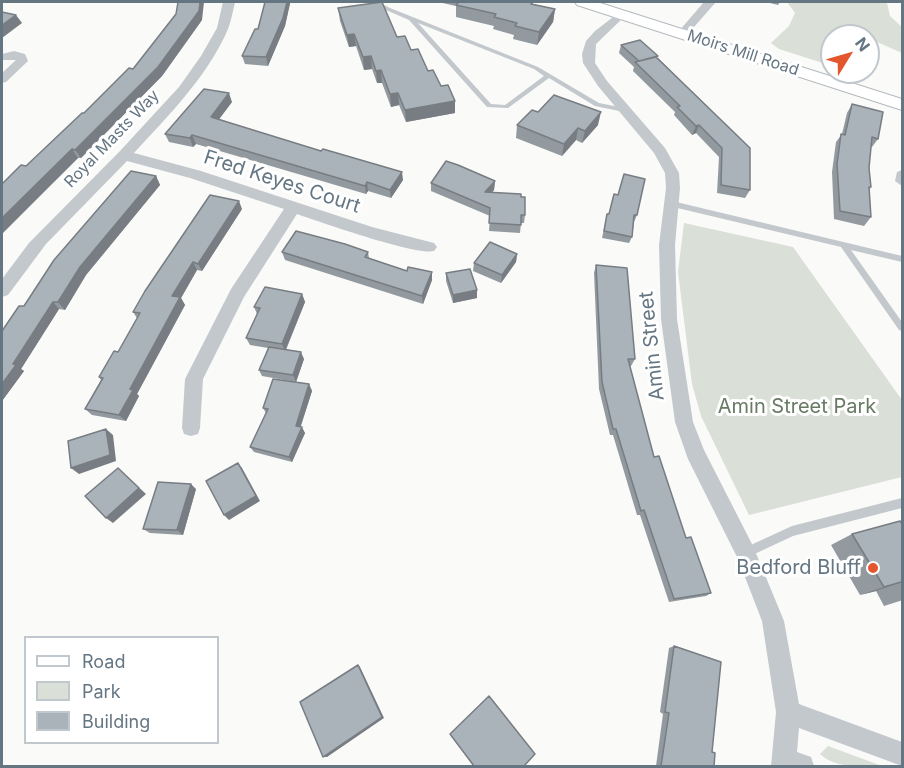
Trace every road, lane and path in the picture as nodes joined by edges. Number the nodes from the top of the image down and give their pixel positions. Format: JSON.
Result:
{"nodes":[{"id":1,"x":229,"y":2,"type":"edge"},
{"id":2,"x":375,"y":2,"type":"edge"},
{"id":3,"x":583,"y":2,"type":"edge"},
{"id":4,"x":710,"y":2,"type":"edge"},
{"id":5,"x":621,"y":14,"type":"junction"},
{"id":6,"x":411,"y":18,"type":"junction"},
{"id":7,"x":683,"y":33,"type":"junction"},
{"id":8,"x":2,"y":57,"type":"edge"},
{"id":9,"x":549,"y":75,"type":"junction"},
{"id":10,"x":2,"y":78,"type":"edge"},
{"id":11,"x":903,"y":105,"type":"edge"},
{"id":12,"x":624,"y":110,"type":"junction"},
{"id":13,"x":122,"y":155,"type":"junction"},
{"id":14,"x":903,"y":175,"type":"edge"},
{"id":15,"x":903,"y":181,"type":"edge"},
{"id":16,"x":672,"y":204,"type":"junction"},
{"id":17,"x":293,"y":208,"type":"junction"},
{"id":18,"x":844,"y":246,"type":"junction"},
{"id":19,"x":429,"y":247,"type":"dead end"},
{"id":20,"x":903,"y":259,"type":"edge"},
{"id":21,"x":2,"y":291,"type":"edge"},
{"id":22,"x":903,"y":328,"type":"edge"},
{"id":23,"x":191,"y":428,"type":"dead end"},
{"id":24,"x":903,"y":503,"type":"edge"},
{"id":25,"x":746,"y":553,"type":"junction"},
{"id":26,"x":788,"y":712,"type":"junction"},
{"id":27,"x":903,"y":754,"type":"edge"},
{"id":28,"x":789,"y":764,"type":"edge"}],
"edges":[{"from":1,"to":13,"type":"street","name":"Royal Masts Way"},
{"from":2,"to":6,"type":"lane"},
{"from":3,"to":5,"type":"street","name":"Moirs Mill Road"},
{"from":4,"to":7,"type":"street"},
{"from":5,"to":7,"type":"street","name":"Moirs Mill Road"},
{"from":5,"to":12,"type":"street","name":"Amin Street"},
{"from":6,"to":9,"type":"lane"},
{"from":6,"to":9,"type":"lane"},
{"from":7,"to":11,"type":"street","name":"Moirs Mill Road"},
{"from":8,"to":10,"type":"street"},
{"from":9,"to":12,"type":"lane"},
{"from":12,"to":16,"type":"street","name":"Amin Street"},
{"from":13,"to":17,"type":"street","name":"Fred Keyes Court"},
{"from":13,"to":21,"type":"street","name":"Royal Masts Way"},
{"from":14,"to":15,"type":"street"},
{"from":16,"to":18,"type":"lane"},
{"from":16,"to":25,"type":"street","name":"Amin Street"},
{"from":17,"to":19,"type":"street","name":"Fred Keyes Court"},
{"from":17,"to":23,"type":"street"},
{"from":18,"to":20,"type":"lane"},
{"from":18,"to":22,"type":"lane"},
{"from":24,"to":25,"type":"lane"},
{"from":25,"to":26,"type":"street","name":"Amin Street"},
{"from":26,"to":27,"type":"street"},
{"from":26,"to":28,"type":"street","name":"Amin Street"}]}
